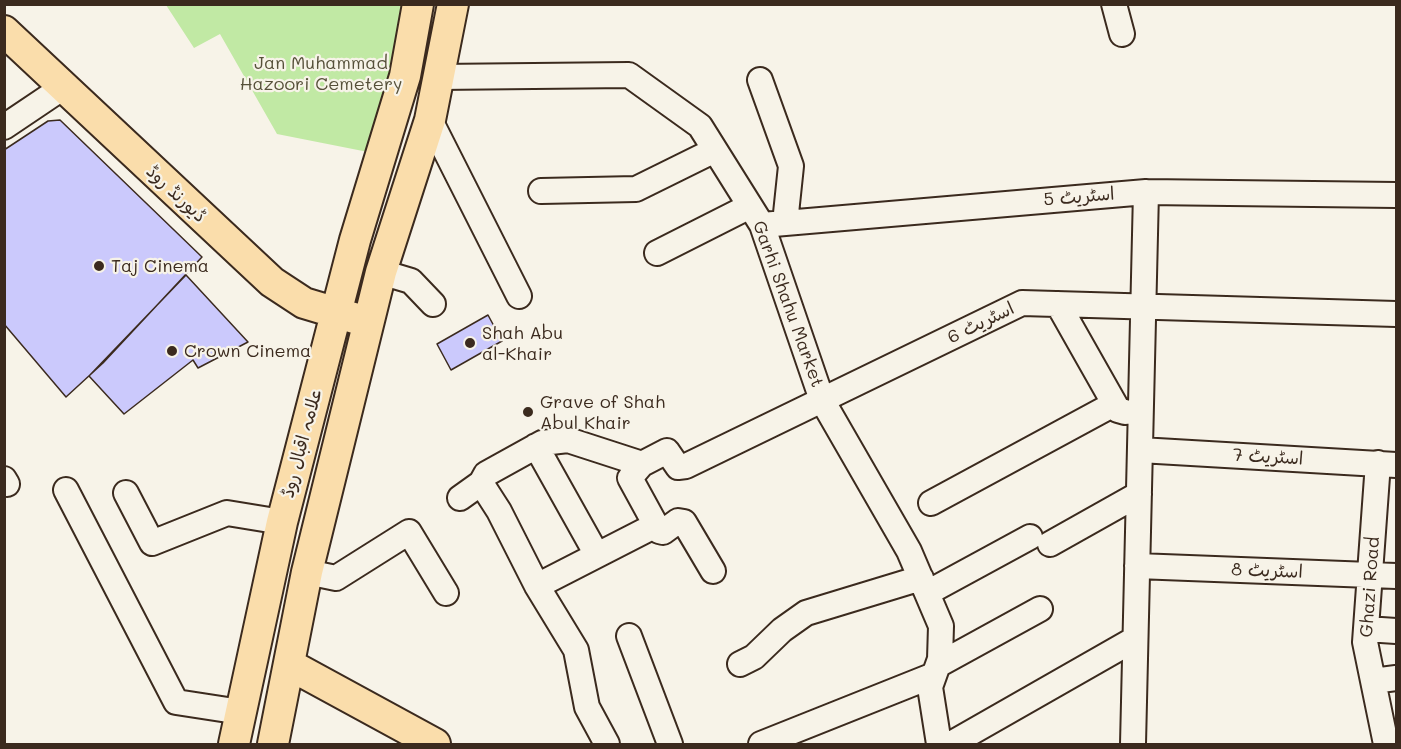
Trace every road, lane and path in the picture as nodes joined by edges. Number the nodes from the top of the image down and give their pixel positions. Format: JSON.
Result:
{"nodes":[{"id":1,"x":418,"y":4,"type":"edge"},
{"id":2,"x":453,"y":4,"type":"edge"},
{"id":3,"x":1114,"y":4,"type":"edge"},
{"id":4,"x":4,"y":31,"type":"edge"},
{"id":5,"x":1122,"y":34,"type":"dead end"},
{"id":6,"x":438,"y":77,"type":"junction"},
{"id":7,"x":760,"y":80,"type":"dead end"},
{"id":8,"x":62,"y":88,"type":"junction"},
{"id":9,"x":430,"y":120,"type":"junction"},
{"id":10,"x":4,"y":127,"type":"edge"},
{"id":11,"x":715,"y":150,"type":"junction"},
{"id":12,"x":541,"y":191,"type":"dead end"},
{"id":13,"x":1146,"y":192,"type":"junction"},
{"id":14,"x":1396,"y":195,"type":"edge"},
{"id":15,"x":766,"y":218,"type":"junction"},
{"id":16,"x":657,"y":253,"type":"dead end"},
{"id":17,"x":381,"y":272,"type":"junction"},
{"id":18,"x":519,"y":296,"type":"dead end"},
{"id":19,"x":433,"y":304,"type":"dead end"},
{"id":20,"x":1058,"y":304,"type":"junction"},
{"id":21,"x":1143,"y":307,"type":"junction"},
{"id":22,"x":336,"y":313,"type":"junction"},
{"id":23,"x":1396,"y":314,"type":"edge"},
{"id":24,"x":369,"y":323,"type":"junction"},
{"id":25,"x":822,"y":400,"type":"junction"},
{"id":26,"x":1114,"y":404,"type":"junction"},
{"id":27,"x":1141,"y":416,"type":"junction"},
{"id":28,"x":536,"y":446,"type":"junction"},
{"id":29,"x":1140,"y":450,"type":"junction"},
{"id":30,"x":642,"y":464,"type":"junction"},
{"id":31,"x":1387,"y":464,"type":"edge"},
{"id":32,"x":480,"y":483,"type":"junction"},
{"id":33,"x":66,"y":490,"type":"dead end"},
{"id":34,"x":126,"y":493,"type":"dead end"},
{"id":35,"x":1139,"y":494,"type":"junction"},
{"id":36,"x":460,"y":498,"type":"dead end"},
{"id":37,"x":931,"y":503,"type":"dead end"},
{"id":38,"x":282,"y":522,"type":"junction"},
{"id":39,"x":656,"y":525,"type":"junction"},
{"id":40,"x":597,"y":555,"type":"junction"},
{"id":41,"x":1137,"y":566,"type":"junction"},
{"id":42,"x":713,"y":571,"type":"dead end"},
{"id":43,"x":306,"y":572,"type":"junction"},
{"id":44,"x":1371,"y":575,"type":"junction"},
{"id":45,"x":1396,"y":576,"type":"edge"},
{"id":46,"x":537,"y":586,"type":"junction"},
{"id":47,"x":924,"y":586,"type":"junction"},
{"id":48,"x":446,"y":593,"type":"dead end"},
{"id":49,"x":1040,"y":609,"type":"dead end"},
{"id":50,"x":1366,"y":629,"type":"junction"},
{"id":51,"x":1396,"y":631,"type":"edge"},
{"id":52,"x":629,"y":636,"type":"dead end"},
{"id":53,"x":1135,"y":639,"type":"junction"},
{"id":54,"x":740,"y":664,"type":"dead end"},
{"id":55,"x":290,"y":665,"type":"junction"},
{"id":56,"x":936,"y":670,"type":"junction"},
{"id":57,"x":1396,"y":678,"type":"edge"},
{"id":58,"x":1373,"y":681,"type":"junction"},
{"id":59,"x":241,"y":712,"type":"junction"},
{"id":60,"x":773,"y":742,"type":"edge"},
{"id":61,"x":234,"y":744,"type":"edge"},
{"id":62,"x":273,"y":744,"type":"edge"},
{"id":63,"x":435,"y":744,"type":"edge"},
{"id":64,"x":607,"y":744,"type":"edge"},
{"id":65,"x":670,"y":744,"type":"edge"},
{"id":66,"x":939,"y":744,"type":"edge"},
{"id":67,"x":951,"y":744,"type":"edge"},
{"id":68,"x":1133,"y":744,"type":"edge"},
{"id":69,"x":1386,"y":744,"type":"edge"}],
"edges":[{"from":1,"to":22,"type":"main road","name":"علامہ اقبال روڈ"},
{"from":2,"to":6,"type":"main road","name":"علامہ اقبال روڈ"},
{"from":3,"to":5,"type":"street"},
{"from":4,"to":8,"type":"main road","name":"ڈیورنڈ روڈ"},
{"from":6,"to":9,"type":"main road","name":"علامہ اقبال روڈ"},
{"from":6,"to":11,"type":"street","name":"Garhi Shahu Market"},
{"from":7,"to":15,"type":"street"},
{"from":8,"to":10,"type":"street"},
{"from":8,"to":22,"type":"main road","name":"ڈیورنڈ روڈ"},
{"from":9,"to":17,"type":"main road","name":"علامہ اقبال روڈ"},
{"from":9,"to":18,"type":"street"},
{"from":11,"to":12,"type":"street"},
{"from":11,"to":15,"type":"street","name":"Garhi Shahu Market"},
{"from":13,"to":14,"type":"street","name":"اسٹریٹ 5"},
{"from":13,"to":15,"type":"street","name":"اسٹریٹ 5"},
{"from":13,"to":21,"type":"street"},
{"from":15,"to":16,"type":"street"},
{"from":15,"to":25,"type":"street","name":"Garhi Shahu Market"},
{"from":17,"to":19,"type":"street"},
{"from":17,"to":24,"type":"main road","name":"علامہ اقبال روڈ"},
{"from":20,"to":21,"type":"street","name":"اسٹریٹ 6"},
{"from":20,"to":25,"type":"street","name":"اسٹریٹ 6"},
{"from":20,"to":26,"type":"street"},
{"from":21,"to":23,"type":"street","name":"اسٹریٹ 6"},
{"from":21,"to":27,"type":"street"},
{"from":22,"to":24,"type":"main road","name":"ڈیورنڈ روڈ"},
{"from":22,"to":38,"type":"main road","name":"علامہ اقبال روڈ"},
{"from":24,"to":43,"type":"main road","name":"علامہ اقبال روڈ"},
{"from":25,"to":30,"type":"street","name":"اسٹریٹ 6"},
{"from":25,"to":47,"type":"street","name":"Garhi Shahu Market"},
{"from":26,"to":27,"type":"street"},
{"from":26,"to":37,"type":"street"},
{"from":27,"to":29,"type":"street"},
{"from":28,"to":30,"type":"street"},
{"from":28,"to":32,"type":"street"},
{"from":28,"to":40,"type":"street"},
{"from":29,"to":31,"type":"street","name":"اسٹریٹ 7"},
{"from":29,"to":35,"type":"street"},
{"from":30,"to":39,"type":"street"},
{"from":31,"to":44,"type":"street","name":"Ghazi Road"},
{"from":32,"to":36,"type":"street"},
{"from":32,"to":46,"type":"street"},
{"from":33,"to":59,"type":"street"},
{"from":34,"to":38,"type":"street"},
{"from":35,"to":41,"type":"street"},
{"from":35,"to":47,"type":"street"},
{"from":38,"to":59,"type":"main road","name":"علامہ اقبال روڈ"},
{"from":39,"to":40,"type":"street"},
{"from":39,"to":42,"type":"street"},
{"from":40,"to":46,"type":"street"},
{"from":41,"to":44,"type":"street","name":"اسٹریٹ 8"},
{"from":41,"to":53,"type":"street"},
{"from":43,"to":48,"type":"street"},
{"from":43,"to":55,"type":"main road","name":"علامہ اقبال روڈ"},
{"from":44,"to":45,"type":"street","name":"اسٹریٹ 8"},
{"from":44,"to":50,"type":"street","name":"Ghazi Road"},
{"from":46,"to":64,"type":"street"},
{"from":47,"to":54,"type":"street"},
{"from":47,"to":56,"type":"street","name":"Garhi Shahu Market"},
{"from":49,"to":56,"type":"street"},
{"from":50,"to":51,"type":"street"},
{"from":50,"to":58,"type":"street","name":"Ghazi Road"},
{"from":52,"to":65,"type":"street"},
{"from":53,"to":67,"type":"street"},
{"from":53,"to":68,"type":"street"},
{"from":55,"to":62,"type":"main road","name":"علامہ اقبال روڈ"},
{"from":55,"to":63,"type":"main road"},
{"from":56,"to":60,"type":"street"},
{"from":56,"to":66,"type":"street","name":"Garhi Shahu Market"},
{"from":57,"to":58,"type":"street"},
{"from":58,"to":69,"type":"street","name":"Ghazi Road"},
{"from":59,"to":61,"type":"main road","name":"علامہ اقبال روڈ"}]}
